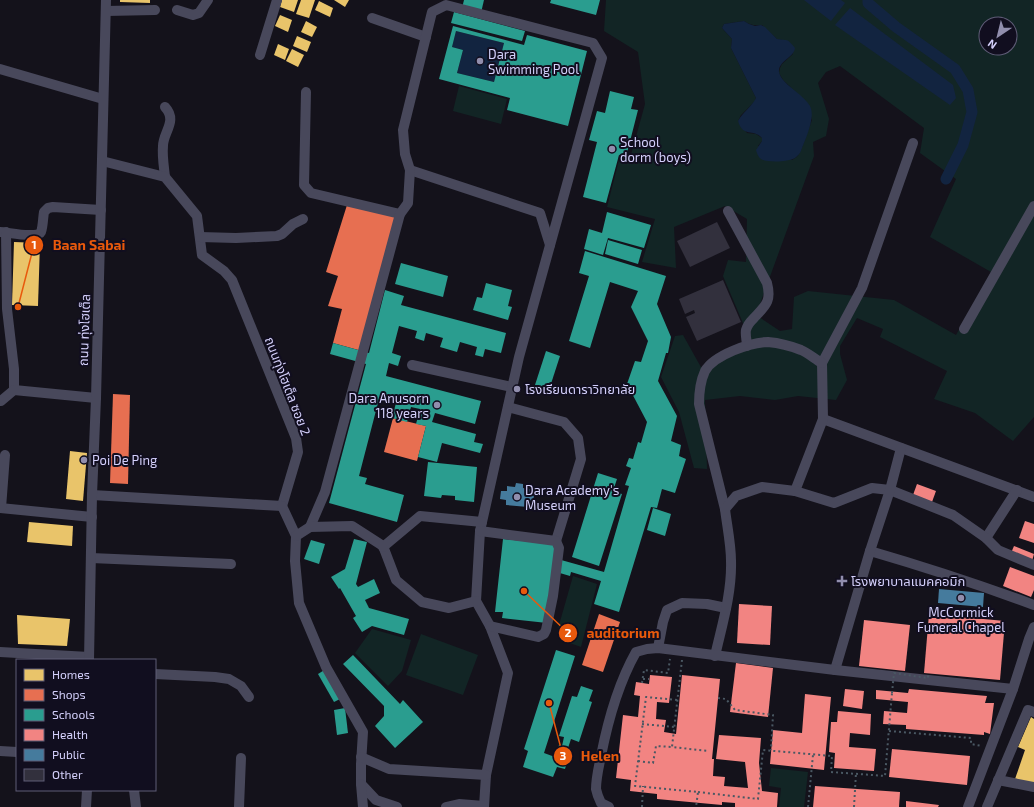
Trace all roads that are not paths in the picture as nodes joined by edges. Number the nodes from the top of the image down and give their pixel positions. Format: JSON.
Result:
{"nodes":[{"id":1,"x":106,"y":0,"type":"edge"},
{"id":2,"x":208,"y":0,"type":"edge"},
{"id":3,"x":277,"y":0,"type":"edge"},
{"id":4,"x":156,"y":10,"type":"dead end"},
{"id":5,"x":177,"y":10,"type":"dead end"},
{"id":6,"x":106,"y":11,"type":"junction"},
{"id":7,"x":372,"y":18,"type":"dead end"},
{"id":8,"x":426,"y":37,"type":"junction"},
{"id":9,"x":260,"y":56,"type":"dead end"},
{"id":10,"x":0,"y":69,"type":"edge"},
{"id":11,"x":306,"y":92,"type":"dead end"},
{"id":12,"x":103,"y":99,"type":"junction"},
{"id":13,"x":165,"y":107,"type":"dead end"},
{"id":14,"x":914,"y":143,"type":"dead end"},
{"id":15,"x":102,"y":162,"type":"junction"},
{"id":16,"x":410,"y":170,"type":"junction"},
{"id":17,"x":165,"y":177,"type":"junction"},
{"id":18,"x":1034,"y":206,"type":"edge"},
{"id":19,"x":101,"y":210,"type":"junction"},
{"id":20,"x":728,"y":211,"type":"dead end"},
{"id":21,"x":400,"y":214,"type":"junction"},
{"id":22,"x":303,"y":219,"type":"dead end"},
{"id":23,"x":3,"y":232,"type":"edge"},
{"id":24,"x":200,"y":237,"type":"junction"},
{"id":25,"x":550,"y":245,"type":"junction"},
{"id":26,"x":4,"y":309,"type":"edge"},
{"id":27,"x":964,"y":329,"type":"dead end"},
{"id":28,"x":747,"y":346,"type":"junction"},
{"id":29,"x":822,"y":363,"type":"junction"},
{"id":30,"x":412,"y":365,"type":"dead end"},
{"id":31,"x":512,"y":387,"type":"junction"},
{"id":32,"x":14,"y":390,"type":"junction"},
{"id":33,"x":96,"y":398,"type":"junction"},
{"id":34,"x":0,"y":401,"type":"edge"},
{"id":35,"x":508,"y":407,"type":"junction"},
{"id":36,"x":823,"y":419,"type":"junction"},
{"id":37,"x":901,"y":448,"type":"junction"},
{"id":38,"x":5,"y":455,"type":"dead end"},
{"id":39,"x":890,"y":490,"type":"junction"},
{"id":40,"x":1017,"y":490,"type":"junction"},
{"id":41,"x":795,"y":491,"type":"junction"},
{"id":42,"x":92,"y":495,"type":"junction"},
{"id":43,"x":1034,"y":496,"type":"edge"},
{"id":44,"x":282,"y":506,"type":"junction"},
{"id":45,"x":0,"y":508,"type":"edge"},
{"id":46,"x":725,"y":509,"type":"junction"},
{"id":47,"x":92,"y":518,"type":"junction"},
{"id":48,"x":310,"y":527,"type":"junction"},
{"id":49,"x":481,"y":527,"type":"junction"},
{"id":50,"x":296,"y":536,"type":"junction"},
{"id":51,"x":986,"y":538,"type":"junction"},
{"id":52,"x":556,"y":541,"type":"junction"},
{"id":53,"x":383,"y":547,"type":"junction"},
{"id":54,"x":870,"y":551,"type":"junction"},
{"id":55,"x":91,"y":558,"type":"junction"},
{"id":56,"x":231,"y":564,"type":"dead end"},
{"id":57,"x":1034,"y":565,"type":"edge"},
{"id":58,"x":476,"y":600,"type":"junction"},
{"id":59,"x":1034,"y":604,"type":"edge"},
{"id":60,"x":726,"y":608,"type":"junction"},
{"id":61,"x":490,"y":626,"type":"junction"},
{"id":62,"x":1034,"y":627,"type":"edge"},
{"id":63,"x":658,"y":648,"type":"junction"},
{"id":64,"x":0,"y":652,"type":"edge"},
{"id":65,"x":715,"y":656,"type":"junction"},
{"id":66,"x":89,"y":659,"type":"edge"},
{"id":67,"x":835,"y":670,"type":"junction"},
{"id":68,"x":156,"y":674,"type":"edge"},
{"id":69,"x":1013,"y":689,"type":"junction"},
{"id":70,"x":249,"y":697,"type":"dead end"},
{"id":71,"x":1034,"y":712,"type":"edge"},
{"id":72,"x":0,"y":751,"type":"edge"},
{"id":73,"x":16,"y":752,"type":"edge"},
{"id":74,"x":361,"y":757,"type":"junction"},
{"id":75,"x":241,"y":758,"type":"dead end"},
{"id":76,"x":486,"y":775,"type":"junction"},
{"id":77,"x":998,"y":780,"type":"junction"},
{"id":78,"x":361,"y":784,"type":"junction"},
{"id":79,"x":1034,"y":787,"type":"edge"},
{"id":80,"x":87,"y":791,"type":"edge"},
{"id":81,"x":134,"y":791,"type":"edge"},
{"id":82,"x":86,"y":807,"type":"edge"},
{"id":83,"x":136,"y":807,"type":"edge"},
{"id":84,"x":239,"y":807,"type":"edge"},
{"id":85,"x":363,"y":807,"type":"edge"},
{"id":86,"x":397,"y":807,"type":"edge"},
{"id":87,"x":446,"y":807,"type":"edge"},
{"id":88,"x":484,"y":807,"type":"edge"},
{"id":89,"x":610,"y":807,"type":"edge"},
{"id":90,"x":968,"y":807,"type":"edge"},
{"id":91,"x":987,"y":807,"type":"edge"}],
"edges":[{"from":1,"to":6,"type":"street","name":"ถนน ทุ่งโฮเต็ล"},
{"from":2,"to":5,"type":"street"},
{"from":3,"to":9,"type":"street"},
{"from":4,"to":6,"type":"street"},
{"from":6,"to":12,"type":"street","name":"ถนน ทุ่งโฮเต็ล"},
{"from":7,"to":8,"type":"street"},
{"from":8,"to":16,"type":"street"},
{"from":8,"to":25,"type":"street"},
{"from":10,"to":12,"type":"street"},
{"from":11,"to":21,"type":"street"},
{"from":12,"to":15,"type":"street","name":"ถนน ทุ่งโฮเต็ล"},
{"from":13,"to":17,"type":"street"},
{"from":14,"to":29,"type":"street"},
{"from":15,"to":17,"type":"street"},
{"from":15,"to":19,"type":"street","name":"ถนน ทุ่งโฮเต็ล"},
{"from":16,"to":21,"type":"street"},
{"from":16,"to":25,"type":"street"},
{"from":17,"to":24,"type":"street","name":"ถนนทุ่งโฮเต็ล ซอย 2"},
{"from":18,"to":27,"type":"street"},
{"from":19,"to":23,"type":"street"},
{"from":19,"to":33,"type":"street","name":"ถนน ทุ่งโฮเต็ล"},
{"from":20,"to":28,"type":"street"},
{"from":21,"to":48,"type":"street"},
{"from":22,"to":24,"type":"street"},
{"from":23,"to":26,"type":"street"},
{"from":24,"to":44,"type":"street","name":"ถนนทุ่งโฮเต็ล ซอย 2"},
{"from":25,"to":31,"type":"street"},
{"from":26,"to":32,"type":"street"},
{"from":28,"to":29,"type":"street"},
{"from":28,"to":46,"type":"street"},
{"from":29,"to":36,"type":"street"},
{"from":30,"to":31,"type":"street"},
{"from":31,"to":35,"type":"street"},
{"from":32,"to":33,"type":"street"},
{"from":32,"to":34,"type":"street"},
{"from":33,"to":42,"type":"street","name":"ถนน ทุ่งโฮเต็ล"},
{"from":35,"to":49,"type":"street"},
{"from":35,"to":52,"type":"street"},
{"from":36,"to":37,"type":"street"},
{"from":36,"to":41,"type":"street"},
{"from":37,"to":39,"type":"street"},
{"from":37,"to":40,"type":"street"},
{"from":38,"to":45,"type":"street"},
{"from":39,"to":41,"type":"street"},
{"from":39,"to":51,"type":"street"},
{"from":39,"to":54,"type":"street"},
{"from":40,"to":43,"type":"street"},
{"from":40,"to":51,"type":"street"},
{"from":41,"to":46,"type":"street"},
{"from":42,"to":44,"type":"street"},
{"from":42,"to":47,"type":"street","name":"ถนน ทุ่งโฮเต็ล"},
{"from":44,"to":50,"type":"street"},
{"from":45,"to":47,"type":"street"},
{"from":46,"to":60,"type":"street"},
{"from":47,"to":55,"type":"street","name":"ถนน ทุ่งโฮเต็ล"},
{"from":48,"to":50,"type":"street"},
{"from":48,"to":53,"type":"street"},
{"from":49,"to":52,"type":"street"},
{"from":49,"to":53,"type":"street"},
{"from":49,"to":58,"type":"street"},
{"from":50,"to":74,"type":"street"},
{"from":51,"to":57,"type":"street"},
{"from":52,"to":61,"type":"street"},
{"from":53,"to":58,"type":"street"},
{"from":54,"to":59,"type":"street"},
{"from":54,"to":67,"type":"street"},
{"from":55,"to":56,"type":"street"},
{"from":55,"to":66,"type":"street","name":"ถนน ทุ่งโฮเต็ล"},
{"from":58,"to":61,"type":"street"},
{"from":60,"to":63,"type":"street"},
{"from":60,"to":65,"type":"street"},
{"from":61,"to":76,"type":"street"},
{"from":62,"to":69,"type":"street"},
{"from":63,"to":65,"type":"street"},
{"from":63,"to":89,"type":"street"},
{"from":64,"to":66,"type":"street"},
{"from":65,"to":67,"type":"street"},
{"from":67,"to":69,"type":"street"},
{"from":68,"to":70,"type":"street"},
{"from":69,"to":90,"type":"street"},
{"from":71,"to":77,"type":"street"},
{"from":72,"to":73,"type":"street"},
{"from":74,"to":76,"type":"street"},
{"from":74,"to":78,"type":"street"},
{"from":75,"to":84,"type":"street"},
{"from":76,"to":88,"type":"street"},
{"from":77,"to":79,"type":"street"},
{"from":77,"to":91,"type":"street"},
{"from":78,"to":85,"type":"street"},
{"from":78,"to":86,"type":"street"},
{"from":80,"to":82,"type":"street"},
{"from":81,"to":83,"type":"street"},
{"from":87,"to":88,"type":"street"}]}
